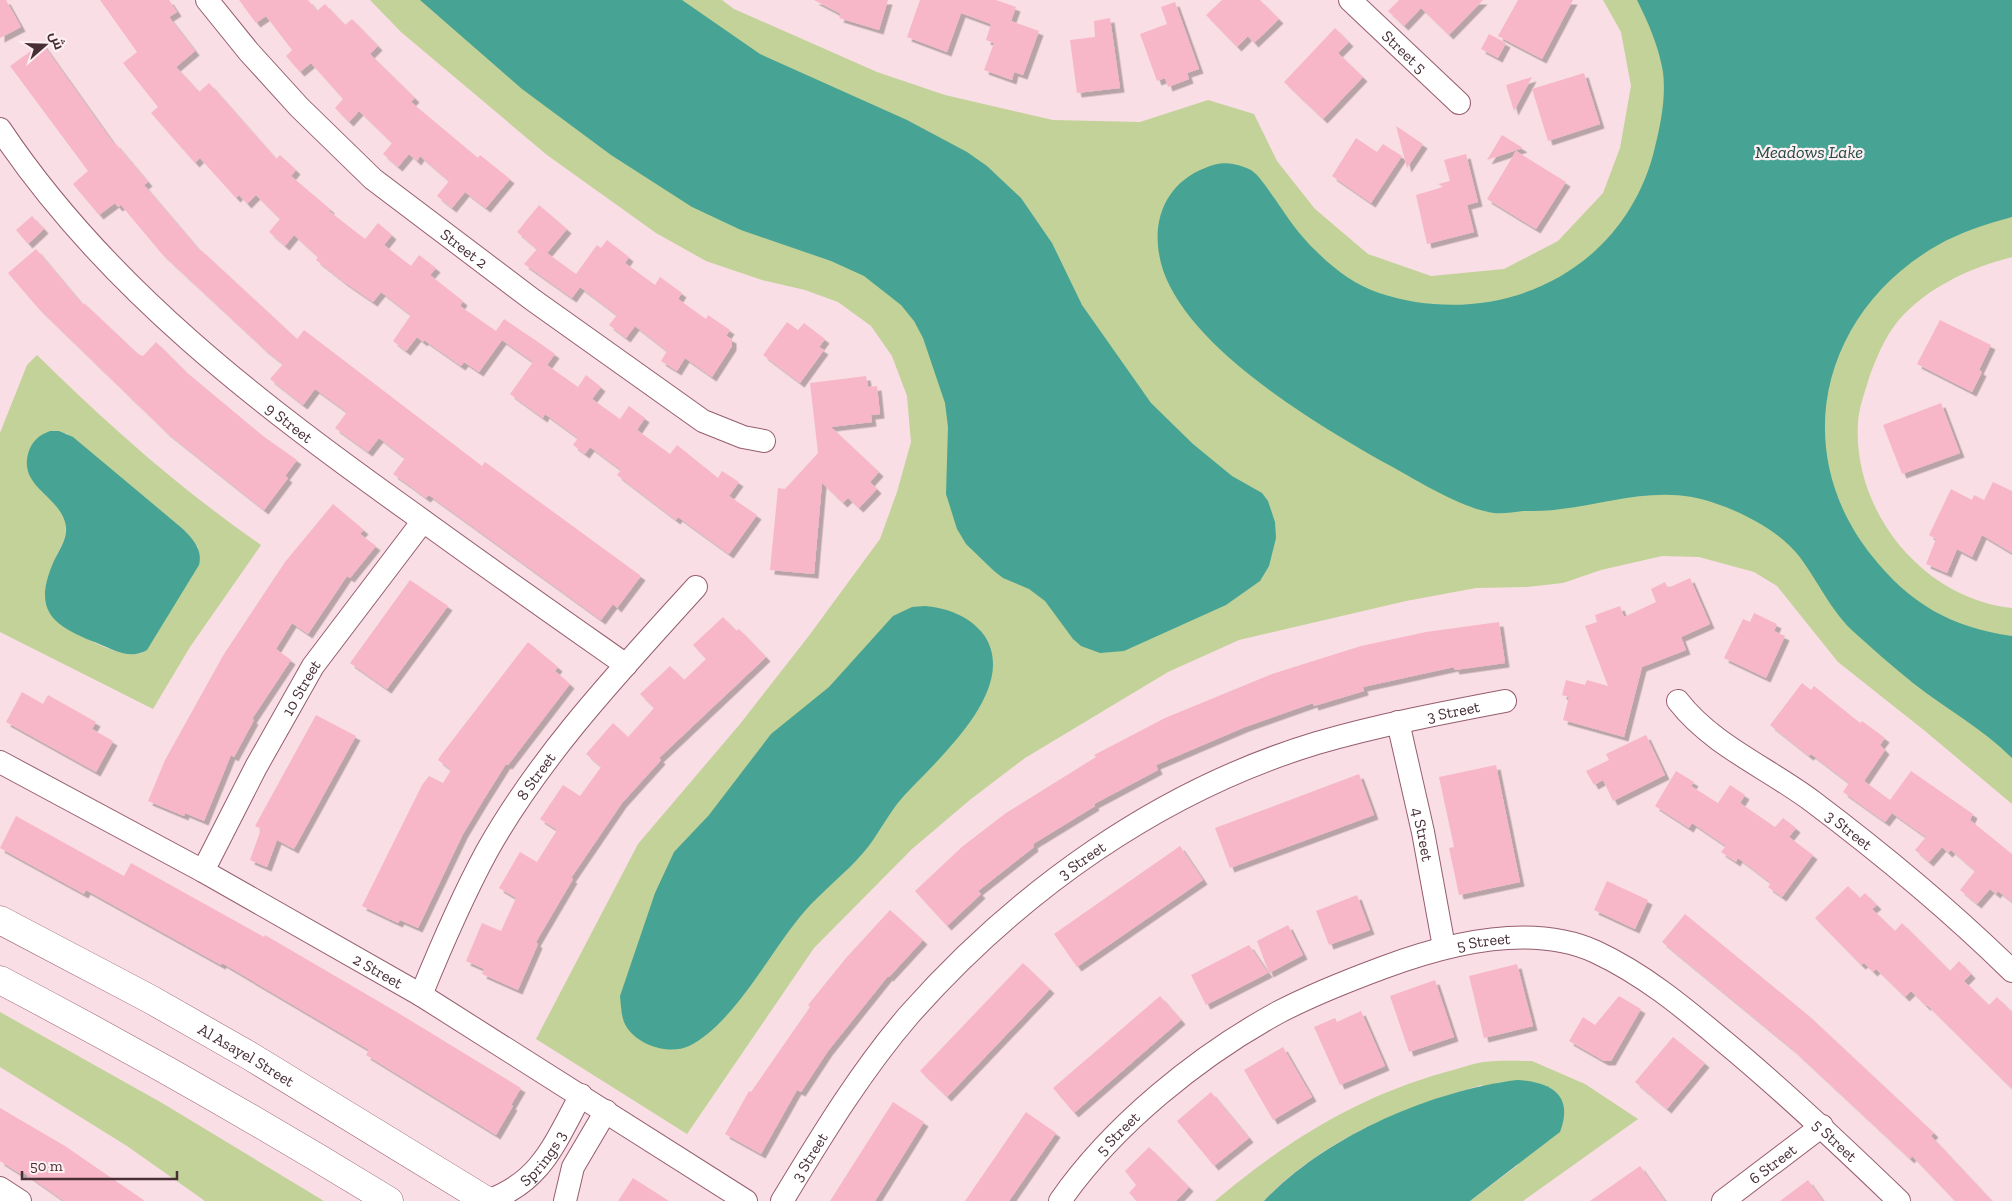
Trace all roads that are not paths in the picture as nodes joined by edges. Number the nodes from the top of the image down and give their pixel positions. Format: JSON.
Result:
{"nodes":[{"id":1,"x":207,"y":0,"type":"edge"},
{"id":2,"x":1350,"y":0,"type":"edge"},
{"id":3,"x":1459,"y":103,"type":"dead end"},
{"id":4,"x":2,"y":139,"type":"edge"},
{"id":5,"x":764,"y":440,"type":"dead end"},
{"id":6,"x":423,"y":521,"type":"junction"},
{"id":7,"x":696,"y":587,"type":"dead end"},
{"id":8,"x":626,"y":665,"type":"junction"},
{"id":9,"x":1505,"y":700,"type":"dead end"},
{"id":10,"x":1678,"y":701,"type":"dead end"},
{"id":11,"x":1398,"y":722,"type":"junction"},
{"id":12,"x":0,"y":762,"type":"edge"},
{"id":13,"x":203,"y":871,"type":"junction"},
{"id":14,"x":0,"y":920,"type":"edge"},
{"id":15,"x":1444,"y":947,"type":"junction"},
{"id":16,"x":2012,"y":971,"type":"edge"},
{"id":17,"x":0,"y":980,"type":"edge"},
{"id":18,"x":421,"y":995,"type":"junction"},
{"id":19,"x":581,"y":1095,"type":"junction"},
{"id":20,"x":612,"y":1115,"type":"junction"},
{"id":21,"x":1822,"y":1126,"type":"junction"},
{"id":22,"x":537,"y":1170,"type":"junction"},
{"id":23,"x":0,"y":1188,"type":"edge"},
{"id":24,"x":566,"y":1195,"type":"edge"},
{"id":25,"x":20,"y":1201,"type":"edge"},
{"id":26,"x":389,"y":1201,"type":"edge"},
{"id":27,"x":487,"y":1201,"type":"edge"},
{"id":28,"x":746,"y":1201,"type":"edge"},
{"id":29,"x":782,"y":1201,"type":"edge"},
{"id":30,"x":1060,"y":1201,"type":"edge"},
{"id":31,"x":1723,"y":1201,"type":"edge"},
{"id":32,"x":1899,"y":1201,"type":"edge"}],
"edges":[{"from":1,"to":5,"type":"street","name":"Street 2"},
{"from":2,"to":3,"type":"street","name":"Street 5"},
{"from":4,"to":6,"type":"street","name":"9 Street"},
{"from":6,"to":8,"type":"street","name":"9 Street"},
{"from":6,"to":13,"type":"street","name":"10 Street"},
{"from":7,"to":8,"type":"street","name":"8 Street"},
{"from":8,"to":18,"type":"street","name":"8 Street"},
{"from":9,"to":11,"type":"street","name":"3 Street"},
{"from":10,"to":16,"type":"street","name":"3 Street"},
{"from":11,"to":15,"type":"street","name":"4 Street"},
{"from":11,"to":29,"type":"street","name":"3 Street"},
{"from":12,"to":13,"type":"street","name":"2 Street"},
{"from":13,"to":18,"type":"street","name":"2 Street"},
{"from":14,"to":27,"type":"main road","name":"Al Asayel Street"},
{"from":15,"to":21,"type":"street","name":"5 Street"},
{"from":15,"to":30,"type":"street","name":"5 Street"},
{"from":17,"to":26,"type":"main road"},
{"from":18,"to":19,"type":"street","name":"2 Street"},
{"from":19,"to":20,"type":"street","name":"2 Street"},
{"from":19,"to":22,"type":"street","name":"Springs 3"},
{"from":20,"to":24,"type":"street"},
{"from":20,"to":28,"type":"street","name":"2 Street"},
{"from":21,"to":31,"type":"street","name":"6 Street"},
{"from":21,"to":32,"type":"street","name":"5 Street"},
{"from":22,"to":24,"type":"street"},
{"from":22,"to":27,"type":"street","name":"Springs 3"},
{"from":23,"to":25,"type":"street"}]}
